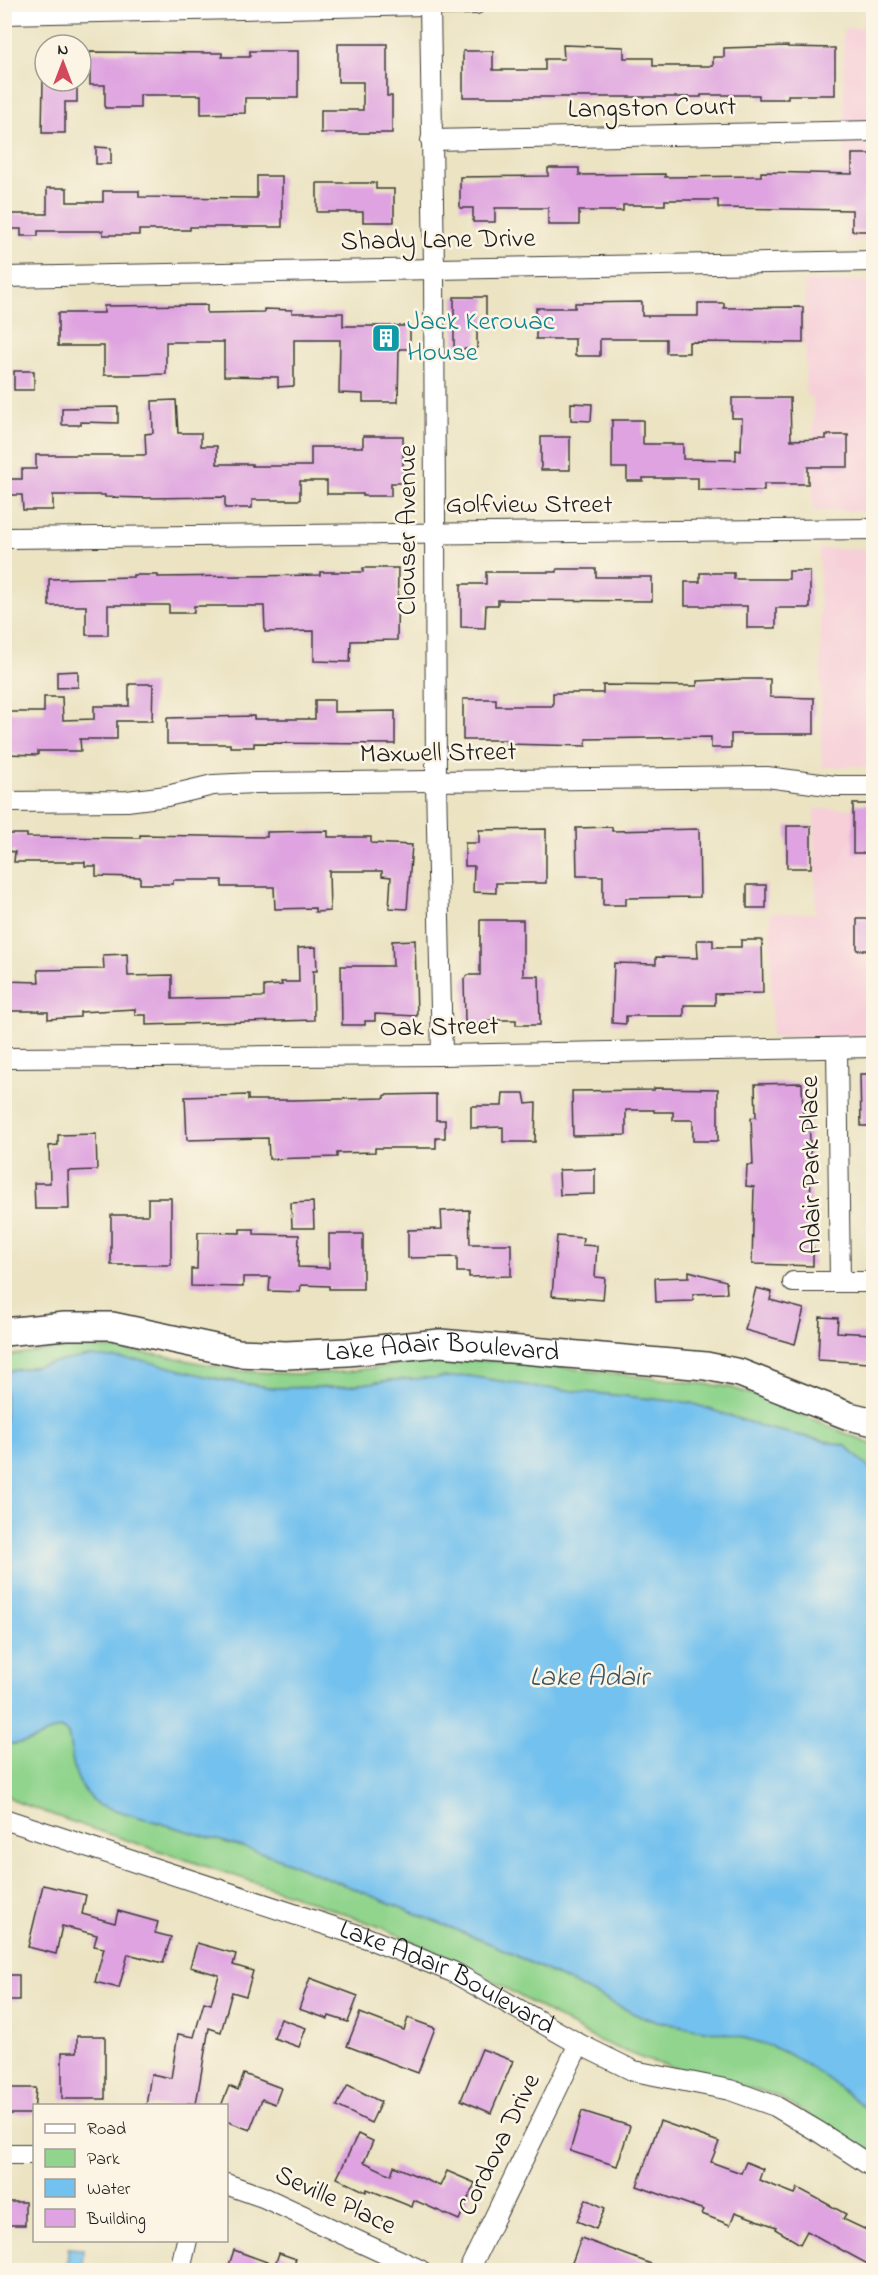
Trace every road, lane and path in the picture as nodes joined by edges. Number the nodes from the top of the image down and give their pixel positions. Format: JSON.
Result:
{"nodes":[{"id":1,"x":476,"y":4,"type":"edge"},
{"id":2,"x":430,"y":5,"type":"edge"},
{"id":3,"x":4,"y":14,"type":"edge"},
{"id":4,"x":873,"y":131,"type":"edge"},
{"id":5,"x":431,"y":140,"type":"junction"},
{"id":6,"x":873,"y":261,"type":"edge"},
{"id":7,"x":434,"y":268,"type":"junction"},
{"id":8,"x":4,"y":276,"type":"edge"},
{"id":9,"x":873,"y":529,"type":"edge"},
{"id":10,"x":435,"y":533,"type":"junction"},
{"id":11,"x":4,"y":538,"type":"edge"},
{"id":12,"x":436,"y":782,"type":"junction"},
{"id":13,"x":873,"y":786,"type":"edge"},
{"id":14,"x":4,"y":802,"type":"edge"},
{"id":15,"x":873,"y":1047,"type":"edge"},
{"id":16,"x":837,"y":1048,"type":"junction"},
{"id":17,"x":442,"y":1055,"type":"junction"},
{"id":18,"x":4,"y":1058,"type":"edge"},
{"id":19,"x":793,"y":1282,"type":"dead end"},
{"id":20,"x":840,"y":1282,"type":"junction"},
{"id":21,"x":873,"y":1282,"type":"edge"},
{"id":22,"x":5,"y":1332,"type":"edge"},
{"id":23,"x":873,"y":1422,"type":"edge"},
{"id":24,"x":4,"y":1819,"type":"edge"},
{"id":25,"x":579,"y":2044,"type":"junction"},
{"id":26,"x":4,"y":2154,"type":"edge"},
{"id":27,"x":33,"y":2154,"type":"edge"},
{"id":28,"x":873,"y":2169,"type":"edge"},
{"id":29,"x":228,"y":2185,"type":"edge"},
{"id":30,"x":188,"y":2242,"type":"edge"},
{"id":31,"x":180,"y":2271,"type":"edge"},
{"id":32,"x":420,"y":2271,"type":"edge"},
{"id":33,"x":469,"y":2271,"type":"edge"}],
"edges":[{"from":1,"to":2,"type":"street"},
{"from":2,"to":3,"type":"street"},
{"from":2,"to":5,"type":"street","name":"Clouser Avenue"},
{"from":4,"to":5,"type":"street","name":"Langston Court"},
{"from":5,"to":7,"type":"street","name":"Clouser Avenue"},
{"from":6,"to":7,"type":"street","name":"Shady Lane Drive"},
{"from":7,"to":8,"type":"street","name":"Shady Lane Drive"},
{"from":7,"to":10,"type":"street","name":"Clouser Avenue"},
{"from":9,"to":10,"type":"street","name":"Golfview Street"},
{"from":10,"to":11,"type":"street","name":"Golfview Street"},
{"from":10,"to":12,"type":"street","name":"Clouser Avenue"},
{"from":12,"to":13,"type":"street","name":"Maxwell Street"},
{"from":12,"to":14,"type":"street","name":"Maxwell Street"},
{"from":12,"to":17,"type":"street","name":"Clouser Avenue"},
{"from":15,"to":16,"type":"street","name":"Oak Street"},
{"from":16,"to":17,"type":"street","name":"Oak Street"},
{"from":16,"to":20,"type":"street","name":"Adair Park Place"},
{"from":17,"to":18,"type":"street","name":"Oak Street"},
{"from":19,"to":20,"type":"street"},
{"from":20,"to":21,"type":"street"},
{"from":22,"to":23,"type":"street","name":"Lake Adair Boulevard"},
{"from":24,"to":25,"type":"street","name":"Lake Adair Boulevard"},
{"from":25,"to":28,"type":"street","name":"Lake Adair Boulevard"},
{"from":25,"to":33,"type":"street","name":"Cordova Drive"},
{"from":26,"to":27,"type":"street"},
{"from":29,"to":32,"type":"street","name":"Seville Place"},
{"from":30,"to":31,"type":"street"}]}
